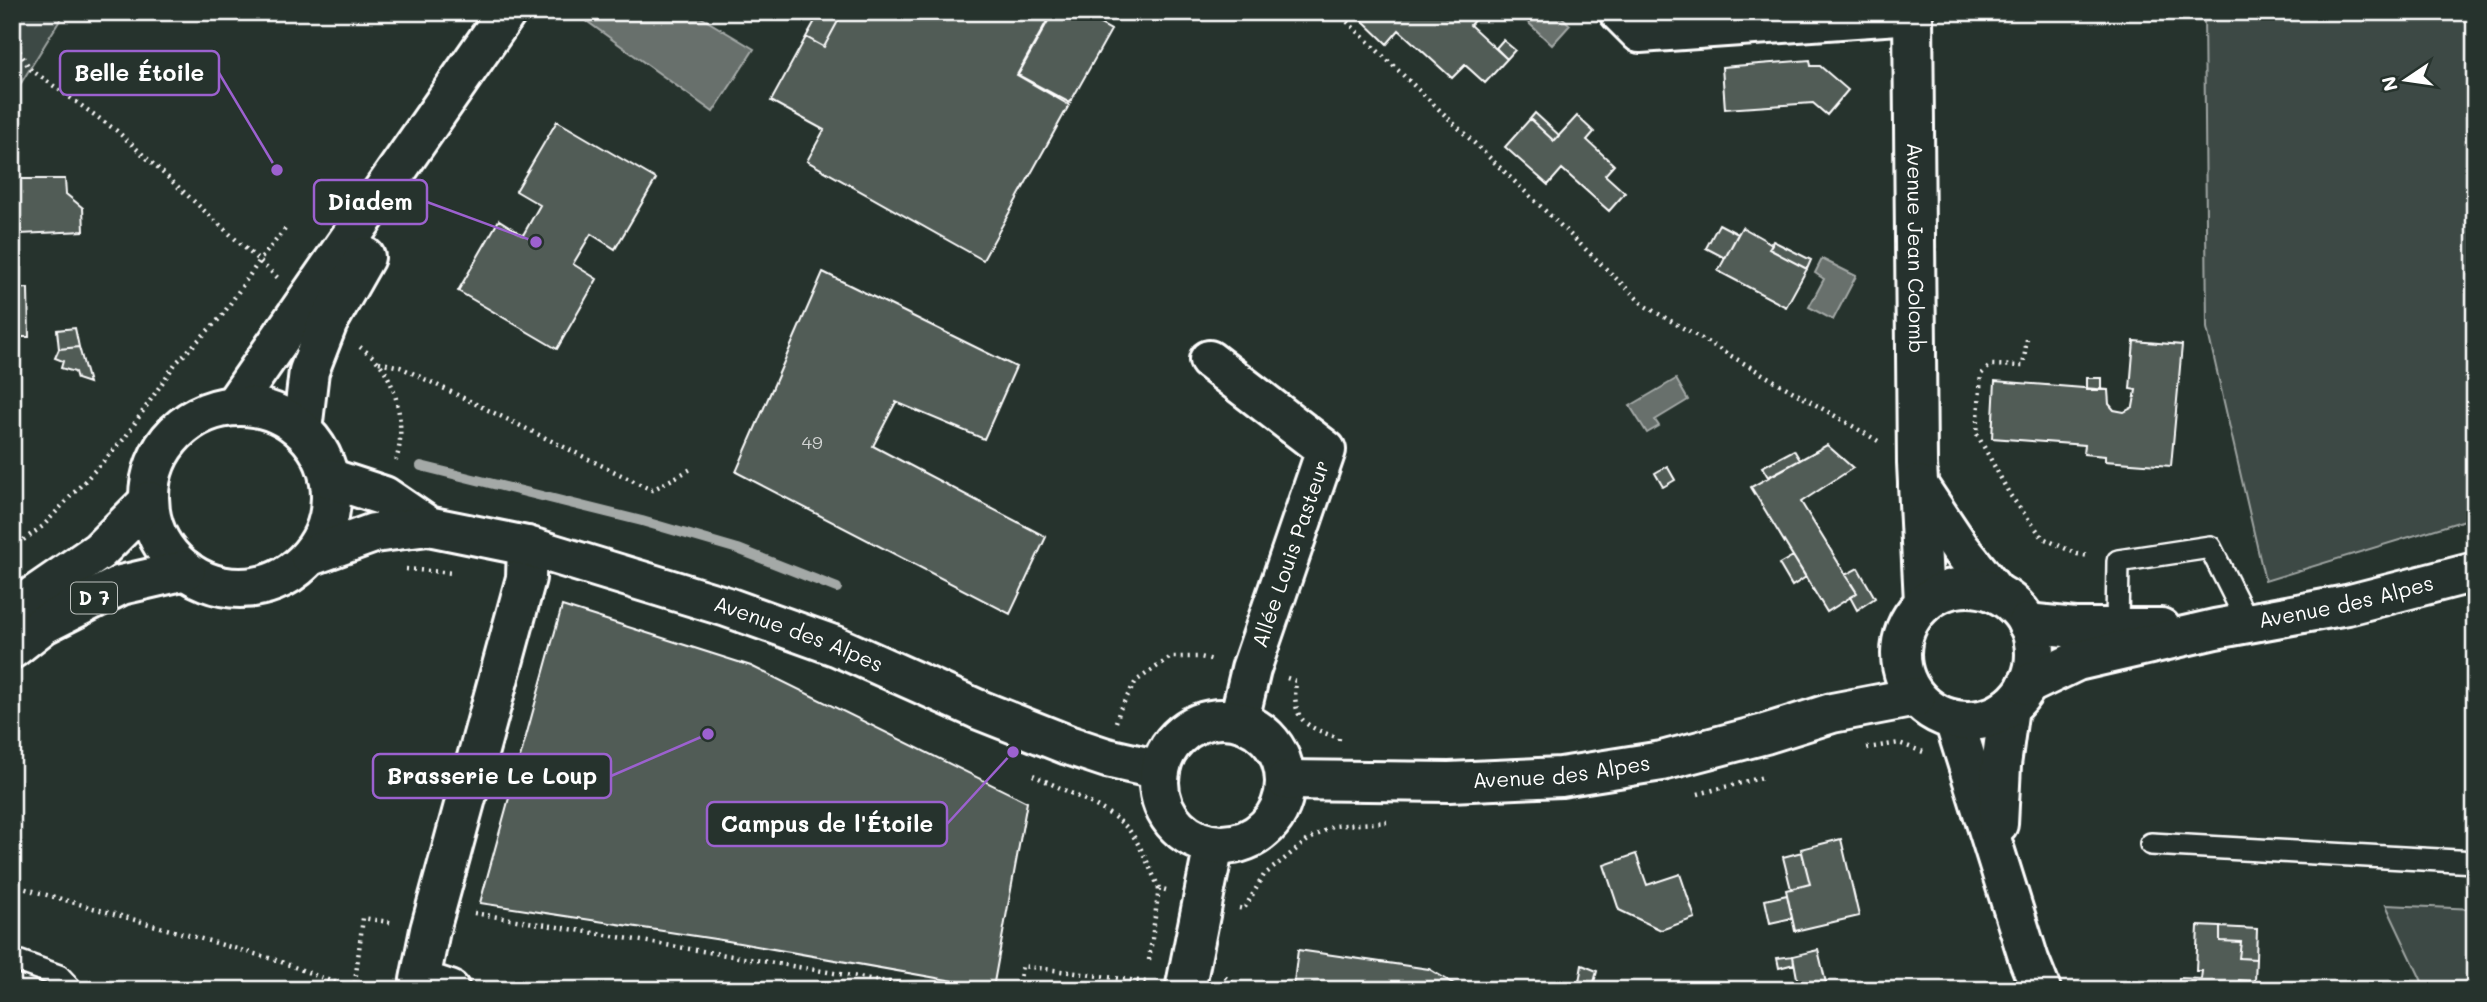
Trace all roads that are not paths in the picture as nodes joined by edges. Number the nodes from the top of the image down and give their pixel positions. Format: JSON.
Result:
{"nodes":[{"id":1,"x":507,"y":12,"type":"edge"},
{"id":2,"x":520,"y":12,"type":"edge"},
{"id":3,"x":1619,"y":12,"type":"edge"},
{"id":4,"x":1913,"y":13,"type":"edge"},
{"id":5,"x":316,"y":313,"type":"junction"},
{"id":6,"x":1209,"y":360,"type":"dead end"},
{"id":7,"x":234,"y":405,"type":"junction"},
{"id":8,"x":302,"y":430,"type":"junction"},
{"id":9,"x":1917,"y":474,"type":"junction"},
{"id":10,"x":329,"y":478,"type":"junction"},
{"id":11,"x":149,"y":501,"type":"junction"},
{"id":12,"x":428,"y":526,"type":"junction"},
{"id":13,"x":527,"y":546,"type":"junction"},
{"id":14,"x":310,"y":556,"type":"junction"},
{"id":15,"x":186,"y":570,"type":"junction"},
{"id":16,"x":2475,"y":572,"type":"edge"},
{"id":17,"x":1996,"y":593,"type":"junction"},
{"id":18,"x":1924,"y":602,"type":"junction"},
{"id":19,"x":12,"y":611,"type":"edge"},
{"id":20,"x":2027,"y":622,"type":"junction"},
{"id":21,"x":2231,"y":626,"type":"junction"},
{"id":22,"x":2117,"y":627,"type":"junction"},
{"id":23,"x":12,"y":649,"type":"edge"},
{"id":24,"x":1900,"y":659,"type":"junction"},
{"id":25,"x":2018,"y":696,"type":"junction"},
{"id":26,"x":1916,"y":697,"type":"junction"},
{"id":27,"x":1832,"y":713,"type":"junction"},
{"id":28,"x":1239,"y":720,"type":"junction"},
{"id":29,"x":1954,"y":720,"type":"junction"},
{"id":30,"x":1160,"y":770,"type":"junction"},
{"id":31,"x":1286,"y":780,"type":"junction"},
{"id":32,"x":2151,"y":844,"type":"dead end"},
{"id":33,"x":1214,"y":845,"type":"junction"},
{"id":34,"x":1997,"y":854,"type":"junction"},
{"id":35,"x":2475,"y":862,"type":"edge"},
{"id":36,"x":12,"y":959,"type":"edge"},
{"id":37,"x":72,"y":990,"type":"edge"},
{"id":38,"x":450,"y":990,"type":"edge"},
{"id":39,"x":1185,"y":990,"type":"edge"},
{"id":40,"x":2041,"y":990,"type":"edge"}],
"edges":[{"from":1,"to":5,"type":"main road"},
{"from":2,"to":5,"type":"main road"},
{"from":3,"to":4,"type":"main road"},
{"from":4,"to":9,"type":"main road","name":"Avenue Jean Colomb"},
{"from":5,"to":7,"type":"main road"},
{"from":5,"to":8,"type":"main road"},
{"from":6,"to":28,"type":"main road","name":"Allée Louis Pasteur"},
{"from":7,"to":8,"type":"main road"},
{"from":7,"to":11,"type":"main road"},
{"from":8,"to":10,"type":"main road"},
{"from":9,"to":17,"type":"main road"},
{"from":9,"to":18,"type":"main road","name":"Avenue Jean Colomb"},
{"from":10,"to":12,"type":"main road","name":"Avenue des Alpes"},
{"from":10,"to":14,"type":"main road"},
{"from":11,"to":15,"type":"main road"},
{"from":11,"to":19,"type":"main road","number":"D 7"},
{"from":12,"to":13,"type":"main road","name":"Avenue des Alpes"},
{"from":12,"to":14,"type":"main road","name":"Avenue des Alpes"},
{"from":13,"to":30,"type":"main road","name":"Avenue des Alpes"},
{"from":13,"to":38,"type":"main road"},
{"from":14,"to":15,"type":"main road"},
{"from":15,"to":23,"type":"main road","number":"D 7"},
{"from":16,"to":21,"type":"main road","name":"Avenue des Alpes"},
{"from":17,"to":18,"type":"main road"},
{"from":17,"to":20,"type":"main road"},
{"from":18,"to":24,"type":"main road"},
{"from":20,"to":22,"type":"main road","name":"Avenue des Alpes"},
{"from":20,"to":25,"type":"main road"},
{"from":21,"to":22,"type":"main road","name":"Avenue des Alpes"},
{"from":21,"to":22,"type":"lane"},
{"from":21,"to":25,"type":"main road","name":"Avenue des Alpes"},
{"from":24,"to":26,"type":"main road"},
{"from":24,"to":27,"type":"main road","name":"Avenue des Alpes"},
{"from":25,"to":29,"type":"main road"},
{"from":25,"to":34,"type":"main road"},
{"from":26,"to":27,"type":"main road","name":"Avenue des Alpes"},
{"from":26,"to":29,"type":"main road"},
{"from":27,"to":31,"type":"main road","name":"Avenue des Alpes"},
{"from":28,"to":30,"type":"main road"},
{"from":28,"to":31,"type":"main road"},
{"from":29,"to":34,"type":"main road"},
{"from":30,"to":33,"type":"main road"},
{"from":31,"to":33,"type":"main road"},
{"from":32,"to":35,"type":"lane"},
{"from":33,"to":39,"type":"main road"},
{"from":34,"to":40,"type":"main road"},
{"from":36,"to":37,"type":"lane"}]}
